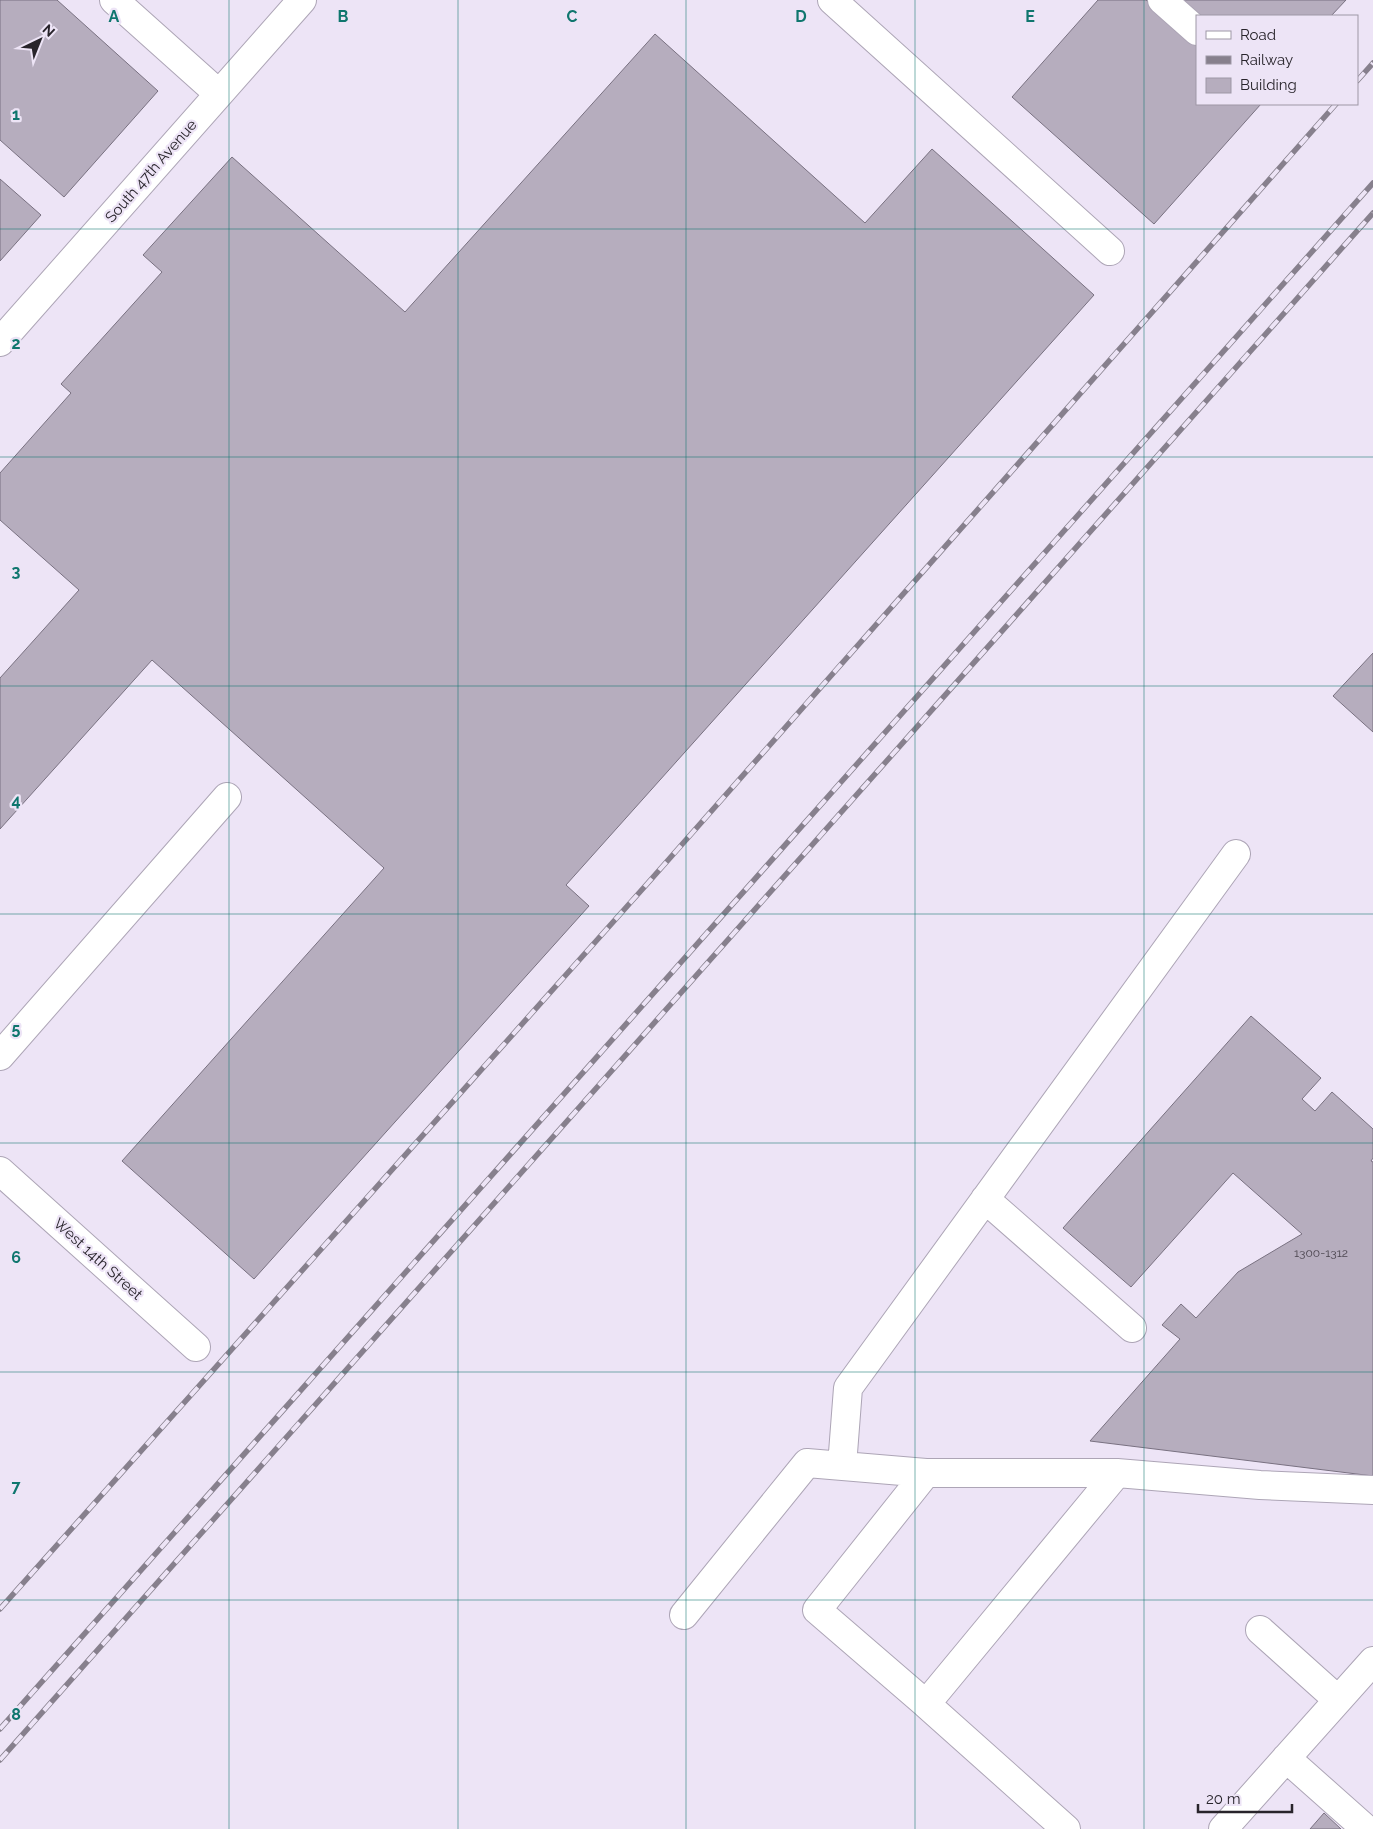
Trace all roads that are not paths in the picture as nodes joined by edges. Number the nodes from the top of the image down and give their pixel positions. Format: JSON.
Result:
{"nodes":[{"id":1,"x":114,"y":0,"type":"edge"},
{"id":2,"x":302,"y":0,"type":"edge"},
{"id":3,"x":832,"y":0,"type":"edge"},
{"id":4,"x":1162,"y":0,"type":"edge"},
{"id":5,"x":1196,"y":30,"type":"edge"},
{"id":6,"x":219,"y":94,"type":"junction"},
{"id":7,"x":1110,"y":251,"type":"dead end"},
{"id":8,"x":0,"y":342,"type":"edge"},
{"id":9,"x":227,"y":797,"type":"dead end"},
{"id":10,"x":1236,"y":854,"type":"dead end"},
{"id":11,"x":0,"y":1056,"type":"edge"},
{"id":12,"x":0,"y":1171,"type":"edge"},
{"id":13,"x":985,"y":1199,"type":"junction"},
{"id":14,"x":1132,"y":1328,"type":"dead end"},
{"id":15,"x":196,"y":1347,"type":"dead end"},
{"id":16,"x":842,"y":1466,"type":"junction"},
{"id":17,"x":926,"y":1473,"type":"junction"},
{"id":18,"x":1118,"y":1473,"type":"junction"},
{"id":19,"x":1373,"y":1490,"type":"edge"},
{"id":20,"x":684,"y":1615,"type":"dead end"},
{"id":21,"x":1260,"y":1630,"type":"dead end"},
{"id":22,"x":1373,"y":1661,"type":"edge"},
{"id":23,"x":1338,"y":1700,"type":"junction"},
{"id":24,"x":926,"y":1704,"type":"junction"},
{"id":25,"x":1286,"y":1758,"type":"junction"},
{"id":26,"x":1066,"y":1829,"type":"edge"},
{"id":27,"x":1223,"y":1829,"type":"edge"},
{"id":28,"x":1366,"y":1829,"type":"edge"}],
"edges":[{"from":1,"to":6,"type":"street"},
{"from":2,"to":6,"type":"street","name":"South 47th Avenue"},
{"from":3,"to":7,"type":"street"},
{"from":4,"to":5,"type":"street"},
{"from":6,"to":8,"type":"street","name":"South 47th Avenue"},
{"from":9,"to":11,"type":"street"},
{"from":10,"to":13,"type":"street"},
{"from":12,"to":15,"type":"street","name":"West 14th Street"},
{"from":13,"to":14,"type":"street"},
{"from":13,"to":16,"type":"street"},
{"from":16,"to":17,"type":"street"},
{"from":16,"to":20,"type":"street"},
{"from":17,"to":18,"type":"street"},
{"from":17,"to":24,"type":"street"},
{"from":18,"to":19,"type":"street"},
{"from":18,"to":24,"type":"street"},
{"from":21,"to":23,"type":"street"},
{"from":22,"to":23,"type":"street"},
{"from":23,"to":25,"type":"street"},
{"from":24,"to":26,"type":"street"},
{"from":25,"to":27,"type":"street"},
{"from":25,"to":28,"type":"street"}]}
